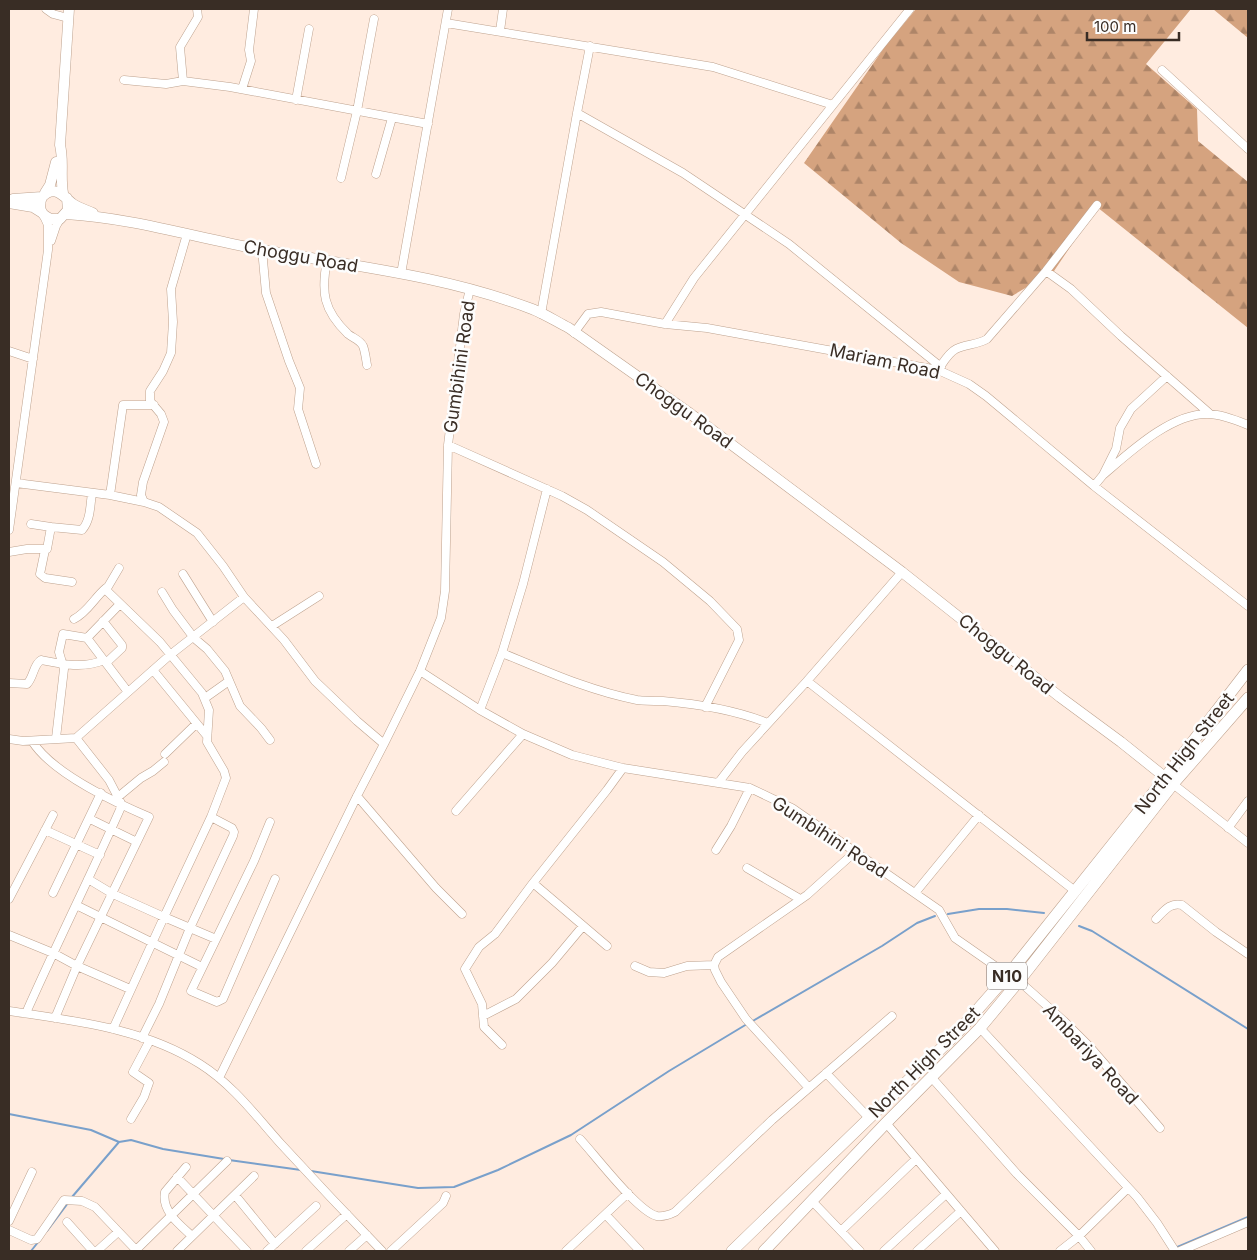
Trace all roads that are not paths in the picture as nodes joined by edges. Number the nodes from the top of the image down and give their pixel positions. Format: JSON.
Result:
{"nodes":[{"id":1,"x":46,"y":9,"type":"edge"},
{"id":2,"x":197,"y":9,"type":"edge"},
{"id":3,"x":254,"y":9,"type":"edge"},
{"id":4,"x":448,"y":9,"type":"edge"},
{"id":5,"x":503,"y":9,"type":"edge"},
{"id":6,"x":910,"y":9,"type":"edge"},
{"id":7,"x":68,"y":13,"type":"edge"},
{"id":8,"x":374,"y":19,"type":"dead end"},
{"id":9,"x":446,"y":24,"type":"junction"},
{"id":10,"x":309,"y":28,"type":"dead end"},
{"id":11,"x":500,"y":31,"type":"junction"},
{"id":12,"x":590,"y":46,"type":"junction"},
{"id":13,"x":1162,"y":70,"type":"dead end"},
{"id":14,"x":124,"y":80,"type":"dead end"},
{"id":15,"x":182,"y":81,"type":"junction"},
{"id":16,"x":242,"y":89,"type":"junction"},
{"id":17,"x":296,"y":100,"type":"junction"},
{"id":18,"x":834,"y":105,"type":"junction"},
{"id":19,"x":357,"y":111,"type":"junction"},
{"id":20,"x":576,"y":113,"type":"junction"},
{"id":21,"x":392,"y":118,"type":"junction"},
{"id":22,"x":428,"y":124,"type":"junction"},
{"id":23,"x":60,"y":145,"type":"junction"},
{"id":24,"x":1248,"y":149,"type":"edge"},
{"id":25,"x":376,"y":174,"type":"dead end"},
{"id":26,"x":341,"y":178,"type":"dead end"},
{"id":27,"x":44,"y":195,"type":"junction"},
{"id":28,"x":65,"y":195,"type":"junction"},
{"id":29,"x":9,"y":199,"type":"edge"},
{"id":30,"x":9,"y":204,"type":"edge"},
{"id":31,"x":1097,"y":206,"type":"dead end"},
{"id":32,"x":42,"y":213,"type":"junction"},
{"id":33,"x":746,"y":215,"type":"junction"},
{"id":34,"x":63,"y":216,"type":"junction"},
{"id":35,"x":108,"y":218,"type":"junction"},
{"id":36,"x":187,"y":234,"type":"junction"},
{"id":37,"x":262,"y":249,"type":"junction"},
{"id":38,"x":48,"y":250,"type":"junction"},
{"id":39,"x":327,"y":260,"type":"junction"},
{"id":40,"x":1046,"y":270,"type":"junction"},
{"id":41,"x":401,"y":274,"type":"junction"},
{"id":42,"x":470,"y":289,"type":"junction"},
{"id":43,"x":541,"y":314,"type":"junction"},
{"id":44,"x":665,"y":324,"type":"junction"},
{"id":45,"x":574,"y":333,"type":"junction"},
{"id":46,"x":9,"y":351,"type":"edge"},
{"id":47,"x":32,"y":359,"type":"junction"},
{"id":48,"x":367,"y":365,"type":"dead end"},
{"id":49,"x":939,"y":368,"type":"junction"},
{"id":50,"x":1167,"y":376,"type":"junction"},
{"id":51,"x":154,"y":405,"type":"junction"},
{"id":52,"x":1209,"y":414,"type":"junction"},
{"id":53,"x":1248,"y":425,"type":"edge"},
{"id":54,"x":448,"y":445,"type":"junction"},
{"id":55,"x":316,"y":464,"type":"dead end"},
{"id":56,"x":1103,"y":475,"type":"junction"},
{"id":57,"x":16,"y":483,"type":"junction"},
{"id":58,"x":1094,"y":486,"type":"junction"},
{"id":59,"x":547,"y":490,"type":"junction"},
{"id":60,"x":92,"y":493,"type":"junction"},
{"id":61,"x":110,"y":495,"type":"junction"},
{"id":62,"x":144,"y":502,"type":"junction"},
{"id":63,"x":31,"y":524,"type":"dead end"},
{"id":64,"x":9,"y":525,"type":"edge"},
{"id":65,"x":51,"y":527,"type":"junction"},
{"id":66,"x":9,"y":530,"type":"edge"},
{"id":67,"x":45,"y":550,"type":"junction"},
{"id":68,"x":9,"y":552,"type":"edge"},
{"id":69,"x":119,"y":568,"type":"dead end"},
{"id":70,"x":902,"y":572,"type":"junction"},
{"id":71,"x":183,"y":574,"type":"dead end"},
{"id":72,"x":72,"y":582,"type":"dead end"},
{"id":73,"x":106,"y":588,"type":"junction"},
{"id":74,"x":162,"y":592,"type":"dead end"},
{"id":75,"x":319,"y":596,"type":"dead end"},
{"id":76,"x":244,"y":597,"type":"junction"},
{"id":77,"x":120,"y":604,"type":"junction"},
{"id":78,"x":1248,"y":606,"type":"edge"},
{"id":79,"x":74,"y":619,"type":"dead end"},
{"id":80,"x":103,"y":621,"type":"junction"},
{"id":81,"x":213,"y":622,"type":"junction"},
{"id":82,"x":272,"y":626,"type":"junction"},
{"id":83,"x":87,"y":638,"type":"junction"},
{"id":84,"x":194,"y":638,"type":"junction"},
{"id":85,"x":502,"y":653,"type":"junction"},
{"id":86,"x":170,"y":655,"type":"junction"},
{"id":87,"x":105,"y":662,"type":"junction"},
{"id":88,"x":63,"y":664,"type":"junction"},
{"id":89,"x":153,"y":670,"type":"junction"},
{"id":90,"x":1248,"y":670,"type":"edge"},
{"id":91,"x":420,"y":671,"type":"junction"},
{"id":92,"x":229,"y":681,"type":"junction"},
{"id":93,"x":807,"y":681,"type":"junction"},
{"id":94,"x":9,"y":683,"type":"edge"},
{"id":95,"x":128,"y":692,"type":"junction"},
{"id":96,"x":205,"y":698,"type":"junction"},
{"id":97,"x":1248,"y":698,"type":"edge"},
{"id":98,"x":705,"y":706,"type":"junction"},
{"id":99,"x":480,"y":710,"type":"junction"},
{"id":100,"x":768,"y":723,"type":"junction"},
{"id":101,"x":196,"y":724,"type":"junction"},
{"id":102,"x":522,"y":734,"type":"junction"},
{"id":103,"x":207,"y":736,"type":"junction"},
{"id":104,"x":56,"y":738,"type":"junction"},
{"id":105,"x":76,"y":738,"type":"junction"},
{"id":106,"x":9,"y":739,"type":"edge"},
{"id":107,"x":32,"y":740,"type":"junction"},
{"id":108,"x":270,"y":740,"type":"dead end"},
{"id":109,"x":384,"y":744,"type":"junction"},
{"id":110,"x":623,"y":768,"type":"junction"},
{"id":111,"x":1169,"y":780,"type":"junction"},
{"id":112,"x":720,"y":782,"type":"junction"},
{"id":113,"x":750,"y":788,"type":"junction"},
{"id":114,"x":101,"y":794,"type":"junction"},
{"id":115,"x":357,"y":796,"type":"junction"},
{"id":116,"x":120,"y":801,"type":"junction"},
{"id":117,"x":1248,"y":801,"type":"edge"},
{"id":118,"x":456,"y":811,"type":"dead end"},
{"id":119,"x":53,"y":815,"type":"dead end"},
{"id":120,"x":979,"y":815,"type":"junction"},
{"id":121,"x":211,"y":817,"type":"junction"},
{"id":122,"x":90,"y":819,"type":"junction"},
{"id":123,"x":270,"y":822,"type":"dead end"},
{"id":124,"x":1228,"y":828,"type":"junction"},
{"id":125,"x":45,"y":830,"type":"junction"},
{"id":126,"x":110,"y":830,"type":"junction"},
{"id":127,"x":137,"y":842,"type":"junction"},
{"id":128,"x":1248,"y":843,"type":"edge"},
{"id":129,"x":76,"y":845,"type":"junction"},
{"id":130,"x":716,"y":850,"type":"dead end"},
{"id":131,"x":856,"y":852,"type":"junction"},
{"id":132,"x":100,"y":856,"type":"junction"},
{"id":133,"x":748,"y":868,"type":"dead end"},
{"id":134,"x":88,"y":879,"type":"junction"},
{"id":135,"x":275,"y":879,"type":"dead end"},
{"id":136,"x":533,"y":883,"type":"junction"},
{"id":137,"x":1075,"y":892,"type":"junction"},
{"id":138,"x":54,"y":893,"type":"dead end"},
{"id":139,"x":915,"y":893,"type":"junction"},
{"id":140,"x":113,"y":894,"type":"junction"},
{"id":141,"x":9,"y":899,"type":"edge"},
{"id":142,"x":800,"y":899,"type":"junction"},
{"id":143,"x":76,"y":905,"type":"junction"},
{"id":144,"x":462,"y":914,"type":"dead end"},
{"id":145,"x":102,"y":917,"type":"junction"},
{"id":146,"x":164,"y":917,"type":"junction"},
{"id":147,"x":1156,"y":919,"type":"dead end"},
{"id":148,"x":583,"y":926,"type":"junction"},
{"id":149,"x":190,"y":928,"type":"junction"},
{"id":150,"x":9,"y":934,"type":"edge"},
{"id":151,"x":216,"y":939,"type":"junction"},
{"id":152,"x":153,"y":943,"type":"junction"},
{"id":153,"x":607,"y":946,"type":"dead end"},
{"id":154,"x":52,"y":953,"type":"junction"},
{"id":155,"x":1248,"y":954,"type":"edge"},
{"id":156,"x":178,"y":955,"type":"junction"},
{"id":157,"x":714,"y":965,"type":"junction"},
{"id":158,"x":77,"y":966,"type":"junction"},
{"id":159,"x":635,"y":966,"type":"dead end"},
{"id":160,"x":202,"y":967,"type":"junction"},
{"id":161,"x":1008,"y":975,"type":"junction"},
{"id":162,"x":1019,"y":981,"type":"junction"},
{"id":163,"x":130,"y":990,"type":"junction"},
{"id":164,"x":9,"y":1011,"type":"edge"},
{"id":165,"x":26,"y":1013,"type":"junction"},
{"id":166,"x":483,"y":1016,"type":"junction"},
{"id":167,"x":892,"y":1016,"type":"dead end"},
{"id":168,"x":55,"y":1018,"type":"junction"},
{"id":169,"x":980,"y":1028,"type":"junction"},
{"id":170,"x":113,"y":1030,"type":"junction"},
{"id":171,"x":146,"y":1039,"type":"junction"},
{"id":172,"x":502,"y":1045,"type":"dead end"},
{"id":173,"x":826,"y":1073,"type":"junction"},
{"id":174,"x":219,"y":1078,"type":"junction"},
{"id":175,"x":932,"y":1078,"type":"junction"},
{"id":176,"x":809,"y":1088,"type":"junction"},
{"id":177,"x":869,"y":1118,"type":"junction"},
{"id":178,"x":131,"y":1119,"type":"dead end"},
{"id":179,"x":886,"y":1123,"type":"junction"},
{"id":180,"x":1160,"y":1128,"type":"dead end"},
{"id":181,"x":580,"y":1139,"type":"dead end"},
{"id":182,"x":916,"y":1159,"type":"junction"},
{"id":183,"x":227,"y":1161,"type":"dead end"},
{"id":184,"x":186,"y":1167,"type":"dead end"},
{"id":185,"x":32,"y":1172,"type":"dead end"},
{"id":186,"x":254,"y":1176,"type":"dead end"},
{"id":187,"x":177,"y":1177,"type":"junction"},
{"id":188,"x":1128,"y":1188,"type":"junction"},
{"id":189,"x":628,"y":1193,"type":"junction"},
{"id":190,"x":946,"y":1194,"type":"junction"},
{"id":191,"x":194,"y":1195,"type":"junction"},
{"id":192,"x":235,"y":1195,"type":"junction"},
{"id":193,"x":446,"y":1196,"type":"dead end"},
{"id":194,"x":813,"y":1202,"type":"junction"},
{"id":195,"x":316,"y":1206,"type":"dead end"},
{"id":196,"x":961,"y":1211,"type":"junction"},
{"id":197,"x":347,"y":1214,"type":"junction"},
{"id":198,"x":606,"y":1215,"type":"junction"},
{"id":199,"x":171,"y":1216,"type":"junction"},
{"id":200,"x":214,"y":1216,"type":"junction"},
{"id":201,"x":9,"y":1221,"type":"edge"},
{"id":202,"x":67,"y":1222,"type":"dead end"},
{"id":203,"x":1248,"y":1222,"type":"edge"},
{"id":204,"x":757,"y":1228,"type":"junction"},
{"id":205,"x":9,"y":1230,"type":"edge"},
{"id":206,"x":841,"y":1231,"type":"junction"},
{"id":207,"x":118,"y":1232,"type":"junction"},
{"id":208,"x":367,"y":1235,"type":"junction"},
{"id":209,"x":192,"y":1236,"type":"junction"},
{"id":210,"x":1079,"y":1236,"type":"junction"},
{"id":211,"x":275,"y":1244,"type":"junction"},
{"id":212,"x":769,"y":1247,"type":"edge"},
{"id":213,"x":95,"y":1251,"type":"edge"},
{"id":214,"x":136,"y":1251,"type":"edge"},
{"id":215,"x":177,"y":1251,"type":"edge"},
{"id":216,"x":247,"y":1251,"type":"edge"},
{"id":217,"x":267,"y":1251,"type":"edge"},
{"id":218,"x":306,"y":1251,"type":"edge"},
{"id":219,"x":349,"y":1251,"type":"edge"},
{"id":220,"x":382,"y":1251,"type":"edge"},
{"id":221,"x":390,"y":1251,"type":"edge"},
{"id":222,"x":566,"y":1251,"type":"edge"},
{"id":223,"x":640,"y":1251,"type":"edge"},
{"id":224,"x":732,"y":1251,"type":"edge"},
{"id":225,"x":860,"y":1251,"type":"edge"},
{"id":226,"x":884,"y":1251,"type":"edge"},
{"id":227,"x":917,"y":1251,"type":"edge"},
{"id":228,"x":995,"y":1251,"type":"edge"},
{"id":229,"x":1060,"y":1251,"type":"edge"},
{"id":230,"x":1092,"y":1251,"type":"edge"},
{"id":231,"x":1176,"y":1251,"type":"edge"},
{"id":232,"x":1180,"y":1251,"type":"edge"}],
"edges":[{"from":1,"to":7,"type":"street"},
{"from":2,"to":15,"type":"street"},
{"from":3,"to":16,"type":"street"},
{"from":4,"to":9,"type":"street"},
{"from":5,"to":11,"type":"street"},
{"from":6,"to":18,"type":"street"},
{"from":7,"to":23,"type":"main road"},
{"from":8,"to":19,"type":"street"},
{"from":9,"to":11,"type":"street"},
{"from":9,"to":22,"type":"street"},
{"from":10,"to":17,"type":"street"},
{"from":11,"to":12,"type":"street"},
{"from":12,"to":18,"type":"street"},
{"from":12,"to":20,"type":"street"},
{"from":13,"to":24,"type":"street"},
{"from":14,"to":15,"type":"street"},
{"from":15,"to":16,"type":"street"},
{"from":16,"to":17,"type":"street"},
{"from":17,"to":19,"type":"street"},
{"from":18,"to":33,"type":"street"},
{"from":19,"to":21,"type":"street"},
{"from":19,"to":26,"type":"street"},
{"from":20,"to":33,"type":"street"},
{"from":20,"to":43,"type":"street"},
{"from":21,"to":22,"type":"street"},
{"from":21,"to":25,"type":"street"},
{"from":22,"to":41,"type":"street"},
{"from":23,"to":27,"type":"main road"},
{"from":23,"to":28,"type":"main road"},
{"from":27,"to":28,"type":"main road"},
{"from":27,"to":29,"type":"main road"},
{"from":27,"to":32,"type":"main road"},
{"from":28,"to":34,"type":"main road"},
{"from":28,"to":35,"type":"main road","name":"Choggu Road"},
{"from":30,"to":32,"type":"main road"},
{"from":31,"to":40,"type":"street"},
{"from":32,"to":34,"type":"main road"},
{"from":32,"to":38,"type":"street"},
{"from":33,"to":44,"type":"street"},
{"from":33,"to":49,"type":"street"},
{"from":34,"to":35,"type":"main road","name":"Choggu Road"},
{"from":34,"to":38,"type":"street"},
{"from":35,"to":36,"type":"main road","name":"Choggu Road"},
{"from":36,"to":37,"type":"main road","name":"Choggu Road"},
{"from":36,"to":51,"type":"street"},
{"from":37,"to":39,"type":"main road","name":"Choggu Road"},
{"from":37,"to":55,"type":"street"},
{"from":38,"to":47,"type":"street"},
{"from":39,"to":41,"type":"main road","name":"Choggu Road"},
{"from":39,"to":48,"type":"street"},
{"from":40,"to":49,"type":"street"},
{"from":40,"to":50,"type":"street"},
{"from":41,"to":42,"type":"main road","name":"Choggu Road"},
{"from":42,"to":43,"type":"main road","name":"Choggu Road"},
{"from":42,"to":54,"type":"street","name":"Gumbihini Road"},
{"from":43,"to":45,"type":"main road","name":"Choggu Road"},
{"from":44,"to":45,"type":"street","name":"Mariam Road"},
{"from":44,"to":49,"type":"street","name":"Mariam Road"},
{"from":45,"to":70,"type":"main road","name":"Choggu Road"},
{"from":46,"to":47,"type":"street"},
{"from":47,"to":57,"type":"street"},
{"from":49,"to":58,"type":"street","name":"Mariam Road"},
{"from":50,"to":52,"type":"street"},
{"from":50,"to":56,"type":"street"},
{"from":51,"to":61,"type":"street"},
{"from":51,"to":62,"type":"street"},
{"from":52,"to":53,"type":"street"},
{"from":52,"to":56,"type":"street"},
{"from":54,"to":59,"type":"street"},
{"from":54,"to":91,"type":"street","name":"Gumbihini Road"},
{"from":56,"to":58,"type":"street"},
{"from":57,"to":60,"type":"street"},
{"from":57,"to":64,"type":"street"},
{"from":58,"to":78,"type":"street","name":"Mariam Road"},
{"from":59,"to":85,"type":"street"},
{"from":59,"to":98,"type":"street"},
{"from":60,"to":61,"type":"street"},
{"from":60,"to":65,"type":"street"},
{"from":61,"to":62,"type":"street"},
{"from":62,"to":76,"type":"street"},
{"from":63,"to":65,"type":"street"},
{"from":64,"to":66,"type":"street"},
{"from":65,"to":67,"type":"street"},
{"from":67,"to":68,"type":"street"},
{"from":67,"to":72,"type":"street"},
{"from":69,"to":73,"type":"street"},
{"from":70,"to":93,"type":"street"},
{"from":70,"to":111,"type":"main road","name":"Choggu Road"},
{"from":71,"to":81,"type":"street"},
{"from":73,"to":77,"type":"street"},
{"from":73,"to":79,"type":"street"},
{"from":74,"to":84,"type":"street"},
{"from":75,"to":82,"type":"street"},
{"from":76,"to":81,"type":"street"},
{"from":76,"to":82,"type":"street"},
{"from":77,"to":80,"type":"street"},
{"from":77,"to":86,"type":"street"},
{"from":80,"to":83,"type":"street"},
{"from":80,"to":87,"type":"street"},
{"from":81,"to":84,"type":"street"},
{"from":82,"to":109,"type":"street"},
{"from":83,"to":87,"type":"street"},
{"from":83,"to":88,"type":"street"},
{"from":84,"to":86,"type":"street"},
{"from":84,"to":92,"type":"street"},
{"from":85,"to":98,"type":"street"},
{"from":85,"to":99,"type":"street"},
{"from":86,"to":89,"type":"street"},
{"from":86,"to":96,"type":"street"},
{"from":87,"to":88,"type":"street"},
{"from":87,"to":95,"type":"street"},
{"from":88,"to":94,"type":"street"},
{"from":88,"to":104,"type":"street"},
{"from":89,"to":95,"type":"street"},
{"from":89,"to":101,"type":"street"},
{"from":90,"to":111,"type":"highway","name":"North High Street","number":"N10"},
{"from":91,"to":99,"type":"street","name":"Gumbihini Road"},
{"from":91,"to":109,"type":"street","name":"Gumbihini Road"},
{"from":92,"to":96,"type":"street"},
{"from":92,"to":108,"type":"street"},
{"from":93,"to":100,"type":"street"},
{"from":93,"to":120,"type":"street"},
{"from":95,"to":105,"type":"street"},
{"from":96,"to":103,"type":"street"},
{"from":97,"to":111,"type":"highway","name":"North High Street","number":"N10"},
{"from":98,"to":100,"type":"street"},
{"from":99,"to":102,"type":"street","name":"Gumbihini Road"},
{"from":100,"to":112,"type":"street"},
{"from":101,"to":103,"type":"street"},
{"from":101,"to":116,"type":"street"},
{"from":102,"to":110,"type":"street","name":"Gumbihini Road"},
{"from":102,"to":118,"type":"street"},
{"from":103,"to":121,"type":"street"},
{"from":104,"to":105,"type":"street"},
{"from":104,"to":107,"type":"street"},
{"from":105,"to":116,"type":"street"},
{"from":106,"to":107,"type":"street"},
{"from":107,"to":114,"type":"street"},
{"from":109,"to":115,"type":"street","name":"Gumbihini Road"},
{"from":110,"to":112,"type":"street","name":"Gumbihini Road"},
{"from":110,"to":136,"type":"street"},
{"from":111,"to":124,"type":"street"},
{"from":111,"to":137,"type":"highway","name":"North High Street","number":"N10"},
{"from":111,"to":162,"type":"highway","name":"North High Street","number":"N10"},
{"from":112,"to":113,"type":"street","name":"Gumbihini Road"},
{"from":113,"to":130,"type":"street"},
{"from":113,"to":131,"type":"street","name":"Gumbihini Road"},
{"from":114,"to":116,"type":"street"},
{"from":114,"to":122,"type":"street"},
{"from":115,"to":144,"type":"street"},
{"from":115,"to":174,"type":"street","name":"Gumbihini Road"},
{"from":116,"to":126,"type":"street"},
{"from":116,"to":127,"type":"street"},
{"from":117,"to":124,"type":"street"},
{"from":119,"to":125,"type":"street"},
{"from":120,"to":137,"type":"street"},
{"from":120,"to":139,"type":"street"},
{"from":121,"to":146,"type":"street"},
{"from":121,"to":149,"type":"street"},
{"from":122,"to":126,"type":"street"},
{"from":122,"to":129,"type":"street"},
{"from":123,"to":151,"type":"street"},
{"from":124,"to":128,"type":"street"},
{"from":125,"to":129,"type":"street"},
{"from":125,"to":141,"type":"street"},
{"from":126,"to":127,"type":"street"},
{"from":126,"to":132,"type":"street"},
{"from":127,"to":140,"type":"street"},
{"from":129,"to":132,"type":"street"},
{"from":129,"to":138,"type":"street"},
{"from":131,"to":139,"type":"street","name":"Gumbihini Road"},
{"from":131,"to":142,"type":"street"},
{"from":132,"to":134,"type":"street"},
{"from":133,"to":142,"type":"street"},
{"from":134,"to":140,"type":"street"},
{"from":134,"to":143,"type":"street"},
{"from":135,"to":160,"type":"street"},
{"from":136,"to":148,"type":"street"},
{"from":136,"to":166,"type":"street"},
{"from":137,"to":161,"type":"highway","name":"North High Street","number":"N10"},
{"from":139,"to":161,"type":"street","name":"Gumbihini Road"},
{"from":140,"to":145,"type":"street"},
{"from":140,"to":146,"type":"street"},
{"from":142,"to":157,"type":"street"},
{"from":143,"to":145,"type":"street"},
{"from":143,"to":154,"type":"street"},
{"from":145,"to":152,"type":"street"},
{"from":145,"to":158,"type":"street"},
{"from":146,"to":149,"type":"street"},
{"from":146,"to":152,"type":"street"},
{"from":147,"to":155,"type":"street"},
{"from":148,"to":153,"type":"street"},
{"from":148,"to":166,"type":"street"},
{"from":149,"to":151,"type":"street"},
{"from":149,"to":156,"type":"street"},
{"from":150,"to":154,"type":"street"},
{"from":151,"to":160,"type":"street"},
{"from":152,"to":156,"type":"street"},
{"from":152,"to":163,"type":"street"},
{"from":154,"to":158,"type":"street"},
{"from":154,"to":165,"type":"street"},
{"from":156,"to":160,"type":"street"},
{"from":156,"to":171,"type":"street"},
{"from":157,"to":159,"type":"street"},
{"from":157,"to":176,"type":"street"},
{"from":158,"to":163,"type":"street"},
{"from":158,"to":168,"type":"street"},
{"from":161,"to":177,"type":"highway","name":"North High Street","number":"N10"},
{"from":162,"to":169,"type":"highway","name":"North High Street","number":"N10"},
{"from":162,"to":180,"type":"street","name":"Ambariya Road"},
{"from":163,"to":170,"type":"street"},
{"from":164,"to":165,"type":"street"},
{"from":165,"to":168,"type":"street"},
{"from":166,"to":172,"type":"street"},
{"from":167,"to":173,"type":"street"},
{"from":168,"to":170,"type":"street"},
{"from":169,"to":175,"type":"highway","name":"North High Street","number":"N10"},
{"from":169,"to":188,"type":"street"},
{"from":170,"to":171,"type":"street"},
{"from":171,"to":174,"type":"street"},
{"from":171,"to":178,"type":"street"},
{"from":173,"to":176,"type":"street"},
{"from":173,"to":177,"type":"street"},
{"from":174,"to":197,"type":"street"},
{"from":175,"to":179,"type":"highway","name":"North High Street","number":"N10"},
{"from":175,"to":210,"type":"street"},
{"from":176,"to":189,"type":"street"},
{"from":177,"to":204,"type":"highway","name":"North High Street","number":"N10"},
{"from":179,"to":182,"type":"street"},
{"from":179,"to":194,"type":"highway","name":"North High Street","number":"N10"},
{"from":181,"to":189,"type":"street"},
{"from":182,"to":190,"type":"street"},
{"from":182,"to":206,"type":"street"},
{"from":183,"to":191,"type":"street"},
{"from":184,"to":187,"type":"street"},
{"from":185,"to":201,"type":"street"},
{"from":186,"to":192,"type":"street"},
{"from":187,"to":191,"type":"street"},
{"from":187,"to":199,"type":"street"},
{"from":188,"to":210,"type":"street"},
{"from":188,"to":231,"type":"street"},
{"from":189,"to":198,"type":"street"},
{"from":190,"to":196,"type":"street"},
{"from":190,"to":226,"type":"street"},
{"from":191,"to":199,"type":"street"},
{"from":191,"to":200,"type":"street"},
{"from":192,"to":200,"type":"street"},
{"from":192,"to":211,"type":"street"},
{"from":193,"to":221,"type":"street"},
{"from":194,"to":206,"type":"street"},
{"from":194,"to":212,"type":"highway","name":"North High Street","number":"N10"},
{"from":195,"to":211,"type":"street"},
{"from":196,"to":227,"type":"street"},
{"from":196,"to":228,"type":"street"},
{"from":197,"to":208,"type":"street"},
{"from":197,"to":218,"type":"street"},
{"from":198,"to":222,"type":"street"},
{"from":198,"to":223,"type":"street"},
{"from":199,"to":209,"type":"street"},
{"from":199,"to":214,"type":"street"},
{"from":200,"to":209,"type":"street"},
{"from":200,"to":216,"type":"street"},
{"from":202,"to":213,"type":"street"},
{"from":203,"to":232,"type":"street"},
{"from":204,"to":212,"type":"highway"},
{"from":204,"to":224,"type":"highway","name":"North High Street","number":"N10"},
{"from":205,"to":207,"type":"street"},
{"from":206,"to":225,"type":"street"},
{"from":207,"to":213,"type":"street"},
{"from":207,"to":214,"type":"street"},
{"from":208,"to":219,"type":"street"},
{"from":208,"to":220,"type":"street"},
{"from":209,"to":215,"type":"street"},
{"from":210,"to":229,"type":"street"},
{"from":210,"to":230,"type":"street"},
{"from":211,"to":217,"type":"street"}]}
